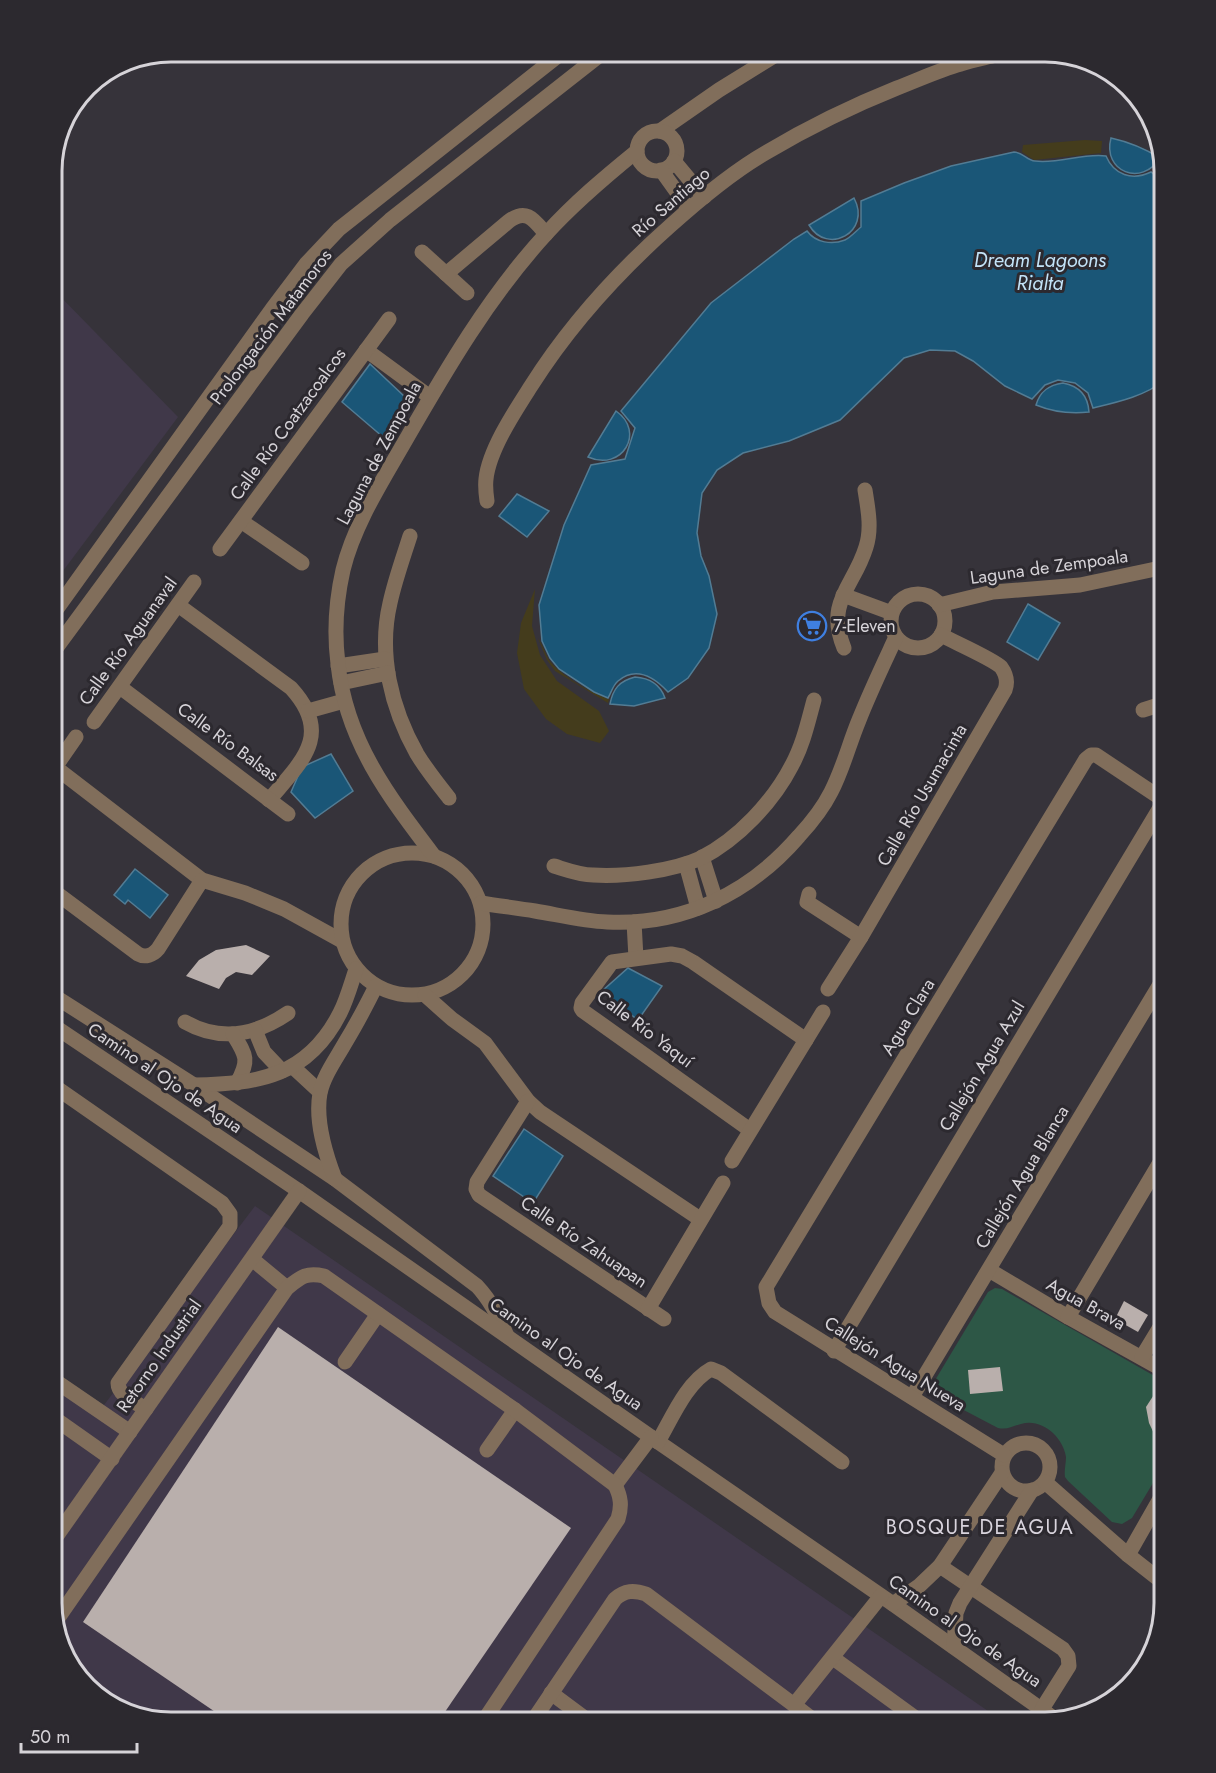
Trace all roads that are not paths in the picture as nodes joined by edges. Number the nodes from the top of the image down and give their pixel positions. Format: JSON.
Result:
{"nodes":[{"id":1,"x":550,"y":62,"type":"edge"},
{"id":2,"x":591,"y":62,"type":"edge"},
{"id":3,"x":764,"y":62,"type":"edge"},
{"id":4,"x":967,"y":62,"type":"edge"},
{"id":5,"x":660,"y":131,"type":"junction"},
{"id":6,"x":637,"y":151,"type":"junction"},
{"id":7,"x":674,"y":161,"type":"junction"},
{"id":8,"x":661,"y":170,"type":"junction"},
{"id":9,"x":704,"y":197,"type":"junction"},
{"id":10,"x":690,"y":209,"type":"junction"},
{"id":11,"x":546,"y":234,"type":"junction"},
{"id":12,"x":422,"y":252,"type":"dead end"},
{"id":13,"x":446,"y":274,"type":"junction"},
{"id":14,"x":467,"y":293,"type":"dead end"},
{"id":15,"x":389,"y":319,"type":"dead end"},
{"id":16,"x":366,"y":350,"type":"junction"},
{"id":17,"x":430,"y":398,"type":"junction"},
{"id":18,"x":865,"y":490,"type":"dead end"},
{"id":19,"x":488,"y":501,"type":"dead end"},
{"id":20,"x":241,"y":521,"type":"junction"},
{"id":21,"x":410,"y":536,"type":"dead end"},
{"id":22,"x":220,"y":549,"type":"dead end"},
{"id":23,"x":302,"y":563,"type":"dead end"},
{"id":24,"x":1154,"y":569,"type":"edge"},
{"id":25,"x":194,"y":582,"type":"dead end"},
{"id":26,"x":843,"y":595,"type":"junction"},
{"id":27,"x":62,"y":602,"type":"edge"},
{"id":28,"x":939,"y":604,"type":"junction"},
{"id":29,"x":178,"y":605,"type":"junction"},
{"id":30,"x":892,"y":613,"type":"junction"},
{"id":31,"x":941,"y":635,"type":"junction"},
{"id":32,"x":896,"y":637,"type":"junction"},
{"id":33,"x":62,"y":641,"type":"edge"},
{"id":34,"x":844,"y":648,"type":"dead end"},
{"id":35,"x":338,"y":666,"type":"junction"},
{"id":36,"x":387,"y":666,"type":"junction"},
{"id":37,"x":341,"y":683,"type":"junction"},
{"id":38,"x":120,"y":687,"type":"junction"},
{"id":39,"x":814,"y":700,"type":"dead end"},
{"id":40,"x":344,"y":701,"type":"junction"},
{"id":41,"x":1154,"y":706,"type":"edge"},
{"id":42,"x":1143,"y":710,"type":"dead end"},
{"id":43,"x":308,"y":711,"type":"junction"},
{"id":44,"x":94,"y":722,"type":"dead end"},
{"id":45,"x":76,"y":737,"type":"dead end"},
{"id":46,"x":62,"y":757,"type":"edge"},
{"id":47,"x":62,"y":777,"type":"edge"},
{"id":48,"x":1154,"y":794,"type":"edge"},
{"id":49,"x":449,"y":798,"type":"dead end"},
{"id":50,"x":269,"y":800,"type":"junction"},
{"id":51,"x":288,"y":814,"type":"dead end"},
{"id":52,"x":1154,"y":818,"type":"edge"},
{"id":53,"x":434,"y":856,"type":"junction"},
{"id":54,"x":702,"y":857,"type":"junction"},
{"id":55,"x":686,"y":864,"type":"junction"},
{"id":56,"x":554,"y":866,"type":"dead end"},
{"id":57,"x":202,"y":880,"type":"junction"},
{"id":58,"x":809,"y":894,"type":"dead end"},
{"id":59,"x":62,"y":898,"type":"edge"},
{"id":60,"x":716,"y":901,"type":"junction"},
{"id":61,"x":481,"y":903,"type":"junction"},
{"id":62,"x":698,"y":908,"type":"junction"},
{"id":63,"x":634,"y":922,"type":"junction"},
{"id":64,"x":861,"y":937,"type":"junction"},
{"id":65,"x":342,"y":941,"type":"junction"},
{"id":66,"x":636,"y":958,"type":"junction"},
{"id":67,"x":356,"y":969,"type":"junction"},
{"id":68,"x":376,"y":986,"type":"junction"},
{"id":69,"x":828,"y":989,"type":"dead end"},
{"id":70,"x":1154,"y":994,"type":"edge"},
{"id":71,"x":425,"y":995,"type":"junction"},
{"id":72,"x":62,"y":1001,"type":"edge"},
{"id":73,"x":824,"y":1012,"type":"dead end"},
{"id":74,"x":288,"y":1013,"type":"dead end"},
{"id":75,"x":186,"y":1022,"type":"dead end"},
{"id":76,"x":255,"y":1030,"type":"junction"},
{"id":77,"x":62,"y":1031,"type":"edge"},
{"id":78,"x":233,"y":1034,"type":"junction"},
{"id":79,"x":806,"y":1040,"type":"junction"},
{"id":80,"x":287,"y":1069,"type":"junction"},
{"id":81,"x":237,"y":1083,"type":"junction"},
{"id":82,"x":194,"y":1085,"type":"junction"},
{"id":83,"x":62,"y":1092,"type":"edge"},
{"id":84,"x":320,"y":1092,"type":"junction"},
{"id":85,"x":528,"y":1101,"type":"junction"},
{"id":86,"x":750,"y":1130,"type":"junction"},
{"id":87,"x":732,"y":1161,"type":"dead end"},
{"id":88,"x":1154,"y":1172,"type":"edge"},
{"id":89,"x":335,"y":1179,"type":"junction"},
{"id":90,"x":723,"y":1183,"type":"dead end"},
{"id":91,"x":299,"y":1191,"type":"junction"},
{"id":92,"x":700,"y":1219,"type":"junction"},
{"id":93,"x":252,"y":1259,"type":"junction"},
{"id":94,"x":989,"y":1270,"type":"junction"},
{"id":95,"x":287,"y":1288,"type":"junction"},
{"id":96,"x":769,"y":1303,"type":"joint"},
{"id":97,"x":648,"y":1309,"type":"junction"},
{"id":98,"x":378,"y":1314,"type":"junction"},
{"id":99,"x":1068,"y":1317,"type":"junction"},
{"id":100,"x":664,"y":1319,"type":"dead end"},
{"id":101,"x":507,"y":1336,"type":"junction"},
{"id":102,"x":1154,"y":1337,"type":"edge"},
{"id":103,"x":834,"y":1351,"type":"junction"},
{"id":104,"x":1142,"y":1357,"type":"junction"},
{"id":105,"x":345,"y":1362,"type":"dead end"},
{"id":106,"x":1154,"y":1364,"type":"edge"},
{"id":107,"x":62,"y":1386,"type":"edge"},
{"id":108,"x":912,"y":1397,"type":"junction"},
{"id":109,"x":146,"y":1408,"type":"junction"},
{"id":110,"x":515,"y":1410,"type":"junction"},
{"id":111,"x":62,"y":1424,"type":"edge"},
{"id":112,"x":130,"y":1432,"type":"junction"},
{"id":113,"x":654,"y":1440,"type":"junction"},
{"id":114,"x":487,"y":1450,"type":"dead end"},
{"id":115,"x":1004,"y":1455,"type":"junction"},
{"id":116,"x":112,"y":1460,"type":"junction"},
{"id":117,"x":842,"y":1462,"type":"dead end"},
{"id":118,"x":1002,"y":1473,"type":"junction"},
{"id":119,"x":1046,"y":1482,"type":"junction"},
{"id":120,"x":615,"y":1485,"type":"junction"},
{"id":121,"x":1032,"y":1490,"type":"junction"},
{"id":122,"x":1154,"y":1509,"type":"edge"},
{"id":123,"x":62,"y":1529,"type":"edge"},
{"id":124,"x":1128,"y":1555,"type":"junction"},
{"id":125,"x":940,"y":1566,"type":"junction"},
{"id":126,"x":1154,"y":1575,"type":"edge"},
{"id":127,"x":970,"y":1586,"type":"junction"},
{"id":128,"x":887,"y":1600,"type":"junction"},
{"id":129,"x":62,"y":1612,"type":"edge"},
{"id":130,"x":954,"y":1647,"type":"junction"},
{"id":131,"x":833,"y":1658,"type":"junction"},
{"id":132,"x":551,"y":1693,"type":"junction"},
{"id":133,"x":794,"y":1705,"type":"junction"},
{"id":134,"x":1042,"y":1710,"type":"junction"},
{"id":135,"x":490,"y":1711,"type":"edge"},
{"id":136,"x":539,"y":1711,"type":"edge"},
{"id":137,"x":576,"y":1711,"type":"edge"},
{"id":138,"x":803,"y":1712,"type":"edge"},
{"id":139,"x":907,"y":1712,"type":"edge"},
{"id":140,"x":1045,"y":1712,"type":"edge"}],
"edges":[{"from":1,"to":27,"type":"street"},
{"from":2,"to":33,"type":"street","name":"Prolongación Matamoros"},
{"from":3,"to":5,"type":"street"},
{"from":4,"to":9,"type":"street","name":"Río Santiago"},
{"from":5,"to":6,"type":"street"},
{"from":5,"to":7,"type":"street"},
{"from":6,"to":8,"type":"street"},
{"from":6,"to":11,"type":"street","name":"Laguna de Zempoala"},
{"from":7,"to":8,"type":"street"},
{"from":7,"to":9,"type":"street"},
{"from":8,"to":10,"type":"street"},
{"from":9,"to":10,"type":"street","name":"Río Santiago"},
{"from":10,"to":19,"type":"street","name":"Río Santiago"},
{"from":11,"to":13,"type":"street"},
{"from":11,"to":17,"type":"street","name":"Laguna de Zempoala"},
{"from":12,"to":13,"type":"street"},
{"from":13,"to":14,"type":"street"},
{"from":15,"to":16,"type":"street","name":"Calle Río Coatzacoalcos"},
{"from":16,"to":17,"type":"street","name":"Calle Río Coatzacoalcos"},
{"from":16,"to":20,"type":"street","name":"Calle Río Coatzacoalcos"},
{"from":17,"to":35,"type":"street","name":"Laguna de Zempoala"},
{"from":18,"to":26,"type":"street"},
{"from":20,"to":22,"type":"street","name":"Calle Río Coatzacoalcos"},
{"from":20,"to":23,"type":"street","name":"Calle Río Coatzacoalcos"},
{"from":21,"to":36,"type":"street"},
{"from":24,"to":28,"type":"street","name":"Laguna de Zempoala"},
{"from":25,"to":29,"type":"street","name":"Calle Río Aguanaval"},
{"from":26,"to":30,"type":"street"},
{"from":26,"to":34,"type":"street"},
{"from":28,"to":30,"type":"street"},
{"from":28,"to":31,"type":"street"},
{"from":29,"to":38,"type":"street","name":"Calle Río Aguanaval"},
{"from":29,"to":43,"type":"street"},
{"from":30,"to":32,"type":"street"},
{"from":31,"to":32,"type":"street"},
{"from":31,"to":64,"type":"street","name":"Calle Río Usumacinta"},
{"from":32,"to":60,"type":"street"},
{"from":35,"to":36,"type":"street"},
{"from":35,"to":37,"type":"street","name":"Laguna de Zempoala"},
{"from":36,"to":37,"type":"street"},
{"from":36,"to":49,"type":"street"},
{"from":37,"to":40,"type":"street","name":"Laguna de Zempoala"},
{"from":38,"to":44,"type":"street","name":"Calle Río Aguanaval"},
{"from":38,"to":50,"type":"street","name":"Calle Río Balsas"},
{"from":39,"to":54,"type":"street"},
{"from":40,"to":43,"type":"street"},
{"from":40,"to":53,"type":"street","name":"Laguna de Zempoala"},
{"from":41,"to":42,"type":"street"},
{"from":43,"to":50,"type":"street","name":"Calle Río Balsas"},
{"from":45,"to":46,"type":"street"},
{"from":47,"to":57,"type":"street"},
{"from":48,"to":96,"type":"street","name":"Agua Clara"},
{"from":50,"to":51,"type":"street"},
{"from":52,"to":103,"type":"street","name":"Callejón Agua Azul"},
{"from":53,"to":61,"type":"street"},
{"from":53,"to":65,"type":"street"},
{"from":54,"to":55,"type":"street"},
{"from":54,"to":60,"type":"street"},
{"from":55,"to":56,"type":"street"},
{"from":55,"to":62,"type":"street"},
{"from":57,"to":59,"type":"street"},
{"from":57,"to":65,"type":"street"},
{"from":58,"to":64,"type":"street"},
{"from":60,"to":62,"type":"street"},
{"from":61,"to":63,"type":"street"},
{"from":61,"to":71,"type":"street"},
{"from":62,"to":63,"type":"street"},
{"from":63,"to":66,"type":"street"},
{"from":64,"to":69,"type":"street"},
{"from":65,"to":67,"type":"street"},
{"from":66,"to":79,"type":"street","name":"Calle Río Yaquí"},
{"from":66,"to":86,"type":"street","name":"Calle Río Yaquí"},
{"from":67,"to":68,"type":"street"},
{"from":67,"to":80,"type":"street"},
{"from":68,"to":71,"type":"street"},
{"from":68,"to":84,"type":"street"},
{"from":70,"to":94,"type":"street","name":"Callejón Agua Blanca"},
{"from":71,"to":85,"type":"street"},
{"from":72,"to":82,"type":"street"},
{"from":73,"to":79,"type":"street"},
{"from":74,"to":76,"type":"street"},
{"from":75,"to":78,"type":"street"},
{"from":76,"to":78,"type":"street"},
{"from":76,"to":80,"type":"street"},
{"from":77,"to":91,"type":"street","name":"Camino al Ojo de Agua"},
{"from":78,"to":81,"type":"street"},
{"from":79,"to":86,"type":"street"},
{"from":80,"to":81,"type":"street"},
{"from":80,"to":84,"type":"street"},
{"from":81,"to":82,"type":"street"},
{"from":82,"to":89,"type":"street"},
{"from":83,"to":109,"type":"street"},
{"from":84,"to":89,"type":"street"},
{"from":85,"to":92,"type":"street"},
{"from":85,"to":97,"type":"street","name":"Calle Río Zahuapan"},
{"from":86,"to":87,"type":"street"},
{"from":88,"to":99,"type":"street"},
{"from":89,"to":101,"type":"street"},
{"from":90,"to":92,"type":"street","name":"Calle Río Zahuapan"},
{"from":91,"to":93,"type":"street","name":"Retorno Industrial"},
{"from":91,"to":101,"type":"street","name":"Camino al Ojo de Agua"},
{"from":92,"to":97,"type":"street","name":"Calle Río Zahuapan"},
{"from":93,"to":95,"type":"street"},
{"from":93,"to":109,"type":"street","name":"Retorno Industrial"},
{"from":94,"to":99,"type":"street","name":"Agua Brava"},
{"from":94,"to":108,"type":"street","name":"Callejón Agua Blanca"},
{"from":95,"to":98,"type":"street"},
{"from":95,"to":129,"type":"street"},
{"from":96,"to":103,"type":"street","name":"Callejón Agua Nueva"},
{"from":97,"to":100,"type":"street"},
{"from":98,"to":105,"type":"street"},
{"from":98,"to":110,"type":"street"},
{"from":99,"to":104,"type":"street","name":"Agua Brava"},
{"from":101,"to":113,"type":"street","name":"Camino al Ojo de Agua"},
{"from":102,"to":104,"type":"street"},
{"from":103,"to":108,"type":"street","name":"Callejón Agua Nueva"},
{"from":104,"to":106,"type":"street","name":"Agua Brava"},
{"from":107,"to":112,"type":"street"},
{"from":108,"to":115,"type":"street","name":"Callejón Agua Nueva"},
{"from":109,"to":112,"type":"street","name":"Retorno Industrial"},
{"from":110,"to":114,"type":"street"},
{"from":110,"to":120,"type":"street"},
{"from":111,"to":116,"type":"street"},
{"from":112,"to":116,"type":"street","name":"Retorno Industrial"},
{"from":113,"to":117,"type":"street"},
{"from":113,"to":120,"type":"street"},
{"from":113,"to":128,"type":"street","name":"Camino al Ojo de Agua"},
{"from":115,"to":118,"type":"street"},
{"from":115,"to":119,"type":"street"},
{"from":116,"to":123,"type":"street","name":"Retorno Industrial"},
{"from":118,"to":121,"type":"street"},
{"from":118,"to":125,"type":"street"},
{"from":119,"to":121,"type":"street"},
{"from":119,"to":124,"type":"street"},
{"from":120,"to":135,"type":"street"},
{"from":121,"to":127,"type":"street"},
{"from":122,"to":124,"type":"street"},
{"from":124,"to":126,"type":"street"},
{"from":125,"to":127,"type":"street"},
{"from":125,"to":128,"type":"street"},
{"from":127,"to":130,"type":"street"},
{"from":127,"to":134,"type":"street"},
{"from":128,"to":130,"type":"street","name":"Camino al Ojo de Agua"},
{"from":128,"to":131,"type":"street"},
{"from":130,"to":134,"type":"street","name":"Camino al Ojo de Agua"},
{"from":131,"to":133,"type":"street"},
{"from":131,"to":139,"type":"street"},
{"from":132,"to":133,"type":"street"},
{"from":132,"to":136,"type":"street"},
{"from":132,"to":137,"type":"street"},
{"from":133,"to":138,"type":"street"},
{"from":134,"to":140,"type":"street","name":"Camino al Ojo de Agua"}]}
